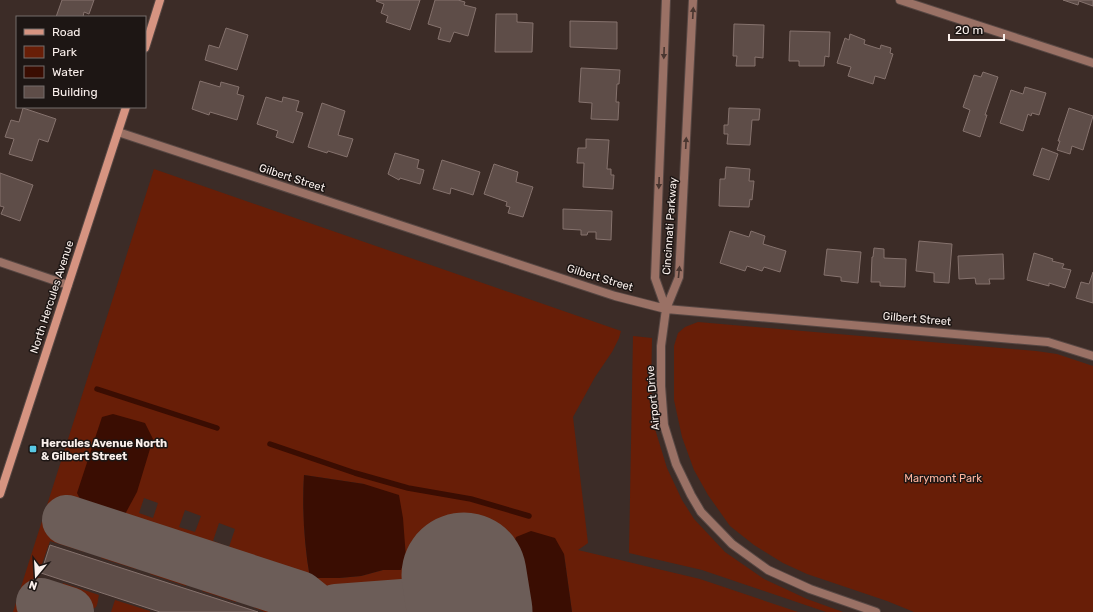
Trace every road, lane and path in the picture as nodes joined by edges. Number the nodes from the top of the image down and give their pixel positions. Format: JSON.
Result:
{"nodes":[{"id":1,"x":160,"y":0,"type":"edge"},
{"id":2,"x":666,"y":0,"type":"edge"},
{"id":3,"x":693,"y":0,"type":"edge"},
{"id":4,"x":900,"y":0,"type":"edge"},
{"id":5,"x":146,"y":45,"type":"edge"},
{"id":6,"x":1093,"y":63,"type":"edge"},
{"id":7,"x":126,"y":108,"type":"edge"},
{"id":8,"x":118,"y":132,"type":"junction"},
{"id":9,"x":0,"y":262,"type":"edge"},
{"id":10,"x":68,"y":284,"type":"junction"},
{"id":11,"x":666,"y":309,"type":"junction"},
{"id":12,"x":1093,"y":356,"type":"edge"},
{"id":13,"x":0,"y":494,"type":"edge"},
{"id":14,"x":876,"y":612,"type":"edge"}],
"edges":[{"from":1,"to":5,"type":"street"},
{"from":2,"to":11,"type":"street","name":"Cincinnati Parkway","one_way":true},
{"from":11,"to":3,"type":"street","name":"Cincinnati Parkway","one_way":true},
{"from":4,"to":6,"type":"street"},
{"from":7,"to":8,"type":"street","name":"North Hercules Avenue"},
{"from":8,"to":10,"type":"street","name":"North Hercules Avenue"},
{"from":8,"to":11,"type":"street","name":"Gilbert Street"},
{"from":9,"to":10,"type":"street"},
{"from":10,"to":13,"type":"street","name":"North Hercules Avenue"},
{"from":11,"to":12,"type":"street","name":"Gilbert Street"},
{"from":11,"to":14,"type":"street","name":"Airport Drive"}]}
